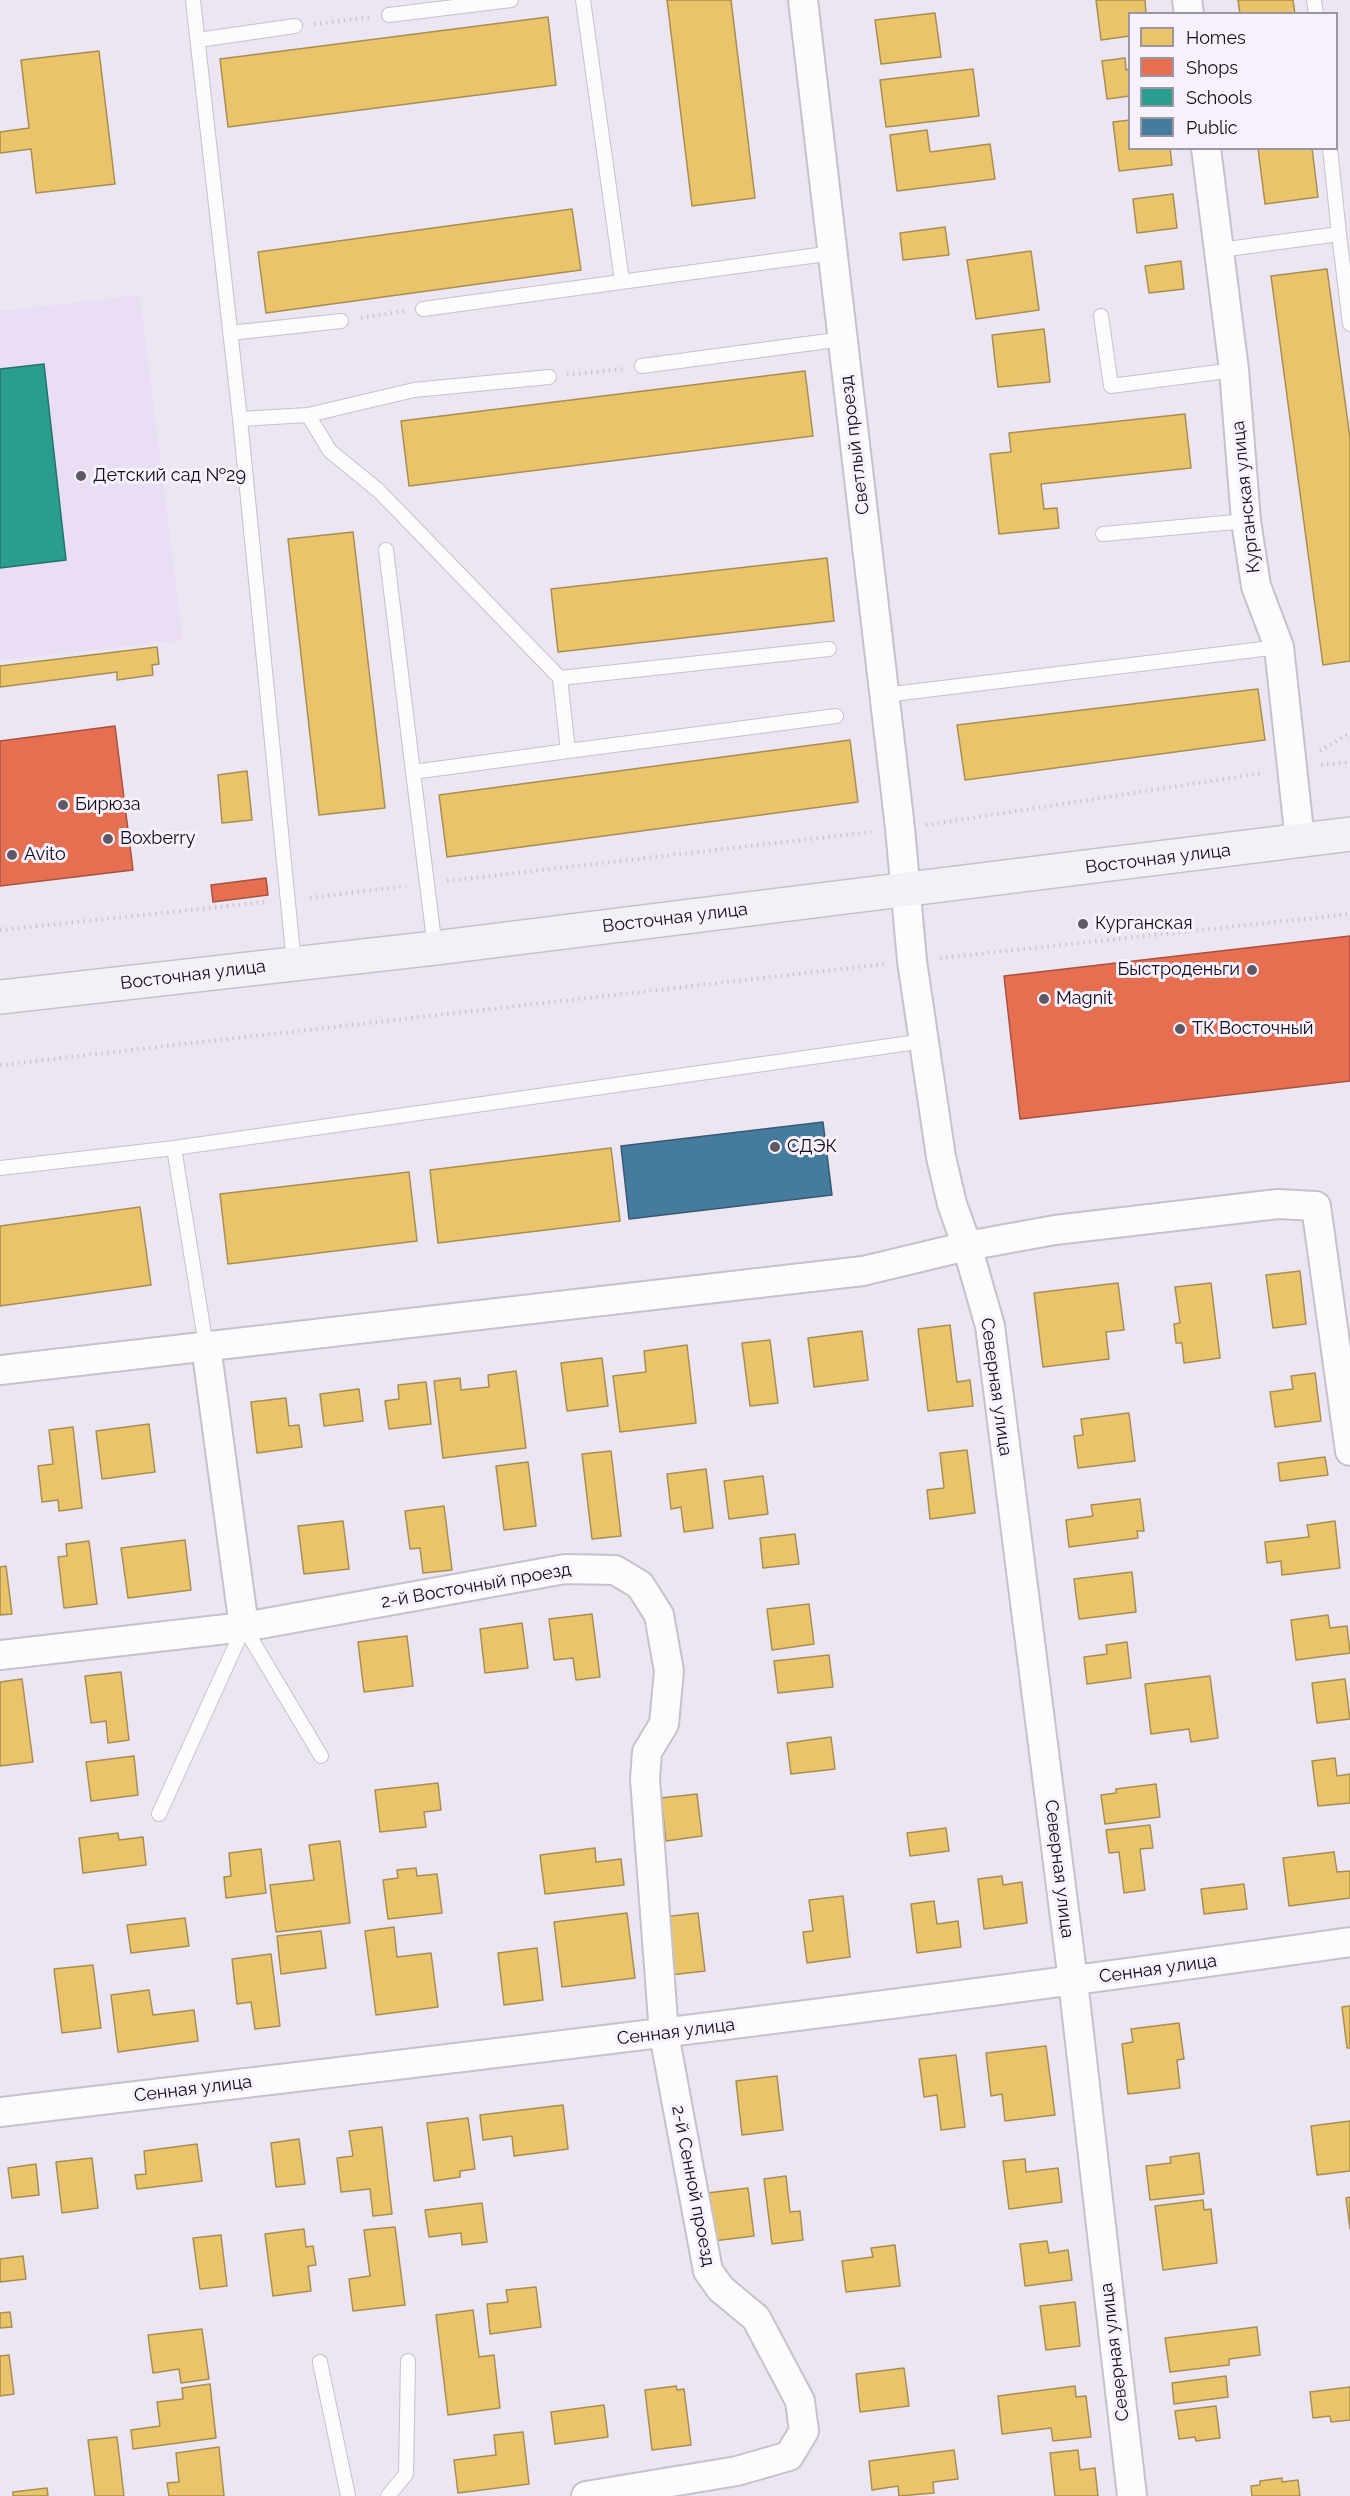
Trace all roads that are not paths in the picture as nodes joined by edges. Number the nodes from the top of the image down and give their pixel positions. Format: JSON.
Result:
{"nodes":[{"id":1,"x":193,"y":0,"type":"edge"},
{"id":2,"x":511,"y":0,"type":"edge"},
{"id":3,"x":583,"y":0,"type":"edge"},
{"id":4,"x":803,"y":0,"type":"edge"},
{"id":5,"x":389,"y":15,"type":"road end"},
{"id":6,"x":295,"y":26,"type":"road end"},
{"id":7,"x":198,"y":40,"type":"junction"},
{"id":8,"x":1206,"y":150,"type":"edge"},
{"id":9,"x":1330,"y":150,"type":"edge"},
{"id":10,"x":1338,"y":234,"type":"junction"},
{"id":11,"x":1220,"y":250,"type":"junction"},
{"id":12,"x":833,"y":253,"type":"junction"},
{"id":13,"x":622,"y":281,"type":"junction"},
{"id":14,"x":423,"y":309,"type":"road end"},
{"id":15,"x":1101,"y":316,"type":"dead end"},
{"id":16,"x":340,"y":321,"type":"road end"},
{"id":17,"x":1350,"y":324,"type":"edge"},
{"id":18,"x":230,"y":333,"type":"junction"},
{"id":19,"x":843,"y":339,"type":"junction"},
{"id":20,"x":642,"y":366,"type":"road end"},
{"id":21,"x":1234,"y":370,"type":"junction"},
{"id":22,"x":549,"y":377,"type":"road end"},
{"id":23,"x":308,"y":415,"type":"junction"},
{"id":24,"x":240,"y":419,"type":"junction"},
{"id":25,"x":1246,"y":521,"type":"junction"},
{"id":26,"x":1103,"y":534,"type":"dead end"},
{"id":27,"x":387,"y":550,"type":"dead end"},
{"id":28,"x":1279,"y":647,"type":"junction"},
{"id":29,"x":829,"y":649,"type":"dead end"},
{"id":30,"x":560,"y":678,"type":"junction"},
{"id":31,"x":885,"y":695,"type":"junction"},
{"id":32,"x":836,"y":716,"type":"dead end"},
{"id":33,"x":568,"y":751,"type":"junction"},
{"id":34,"x":413,"y":772,"type":"junction"},
{"id":35,"x":1350,"y":834,"type":"edge"},
{"id":36,"x":1300,"y":841,"type":"junction"},
{"id":37,"x":906,"y":890,"type":"junction"},
{"id":38,"x":435,"y":948,"type":"junction"},
{"id":39,"x":294,"y":963,"type":"junction"},
{"id":40,"x":0,"y":997,"type":"edge"},
{"id":41,"x":924,"y":1041,"type":"junction"},
{"id":42,"x":174,"y":1148,"type":"junction"},
{"id":43,"x":0,"y":1168,"type":"edge"},
{"id":44,"x":967,"y":1246,"type":"junction"},
{"id":45,"x":206,"y":1346,"type":"junction"},
{"id":46,"x":0,"y":1370,"type":"edge"},
{"id":47,"x":1350,"y":1451,"type":"edge"},
{"id":48,"x":244,"y":1627,"type":"junction"},
{"id":49,"x":0,"y":1655,"type":"edge"},
{"id":50,"x":321,"y":1756,"type":"dead end"},
{"id":51,"x":159,"y":1814,"type":"dead end"},
{"id":52,"x":1350,"y":1942,"type":"edge"},
{"id":53,"x":1073,"y":1981,"type":"junction"},
{"id":54,"x":664,"y":2034,"type":"junction"},
{"id":55,"x":0,"y":2112,"type":"edge"},
{"id":56,"x":408,"y":2361,"type":"dead end"},
{"id":57,"x":320,"y":2362,"type":"dead end"},
{"id":58,"x":348,"y":2496,"type":"edge"},
{"id":59,"x":388,"y":2496,"type":"edge"},
{"id":60,"x":586,"y":2496,"type":"edge"},
{"id":61,"x":1132,"y":2496,"type":"edge"}],
"edges":[{"from":1,"to":7,"type":"lane"},
{"from":2,"to":5,"type":"lane"},
{"from":3,"to":13,"type":"lane"},
{"from":4,"to":12,"type":"street","name":"Светлый проезд"},
{"from":6,"to":7,"type":"lane"},
{"from":7,"to":18,"type":"lane"},
{"from":8,"to":11,"type":"street","name":"Курганская улица"},
{"from":9,"to":10,"type":"lane"},
{"from":10,"to":11,"type":"lane"},
{"from":10,"to":17,"type":"lane"},
{"from":11,"to":21,"type":"street","name":"Курганская улица"},
{"from":12,"to":13,"type":"lane"},
{"from":12,"to":19,"type":"street","name":"Светлый проезд"},
{"from":13,"to":14,"type":"lane"},
{"from":15,"to":21,"type":"lane"},
{"from":16,"to":18,"type":"lane"},
{"from":18,"to":24,"type":"lane"},
{"from":19,"to":20,"type":"lane"},
{"from":19,"to":31,"type":"street","name":"Светлый проезд"},
{"from":21,"to":25,"type":"street","name":"Курганская улица"},
{"from":22,"to":23,"type":"lane"},
{"from":23,"to":24,"type":"lane"},
{"from":23,"to":30,"type":"lane"},
{"from":24,"to":39,"type":"lane"},
{"from":25,"to":26,"type":"lane"},
{"from":25,"to":28,"type":"street","name":"Курганская улица"},
{"from":27,"to":34,"type":"lane"},
{"from":28,"to":31,"type":"lane"},
{"from":28,"to":36,"type":"street","name":"Курганская улица"},
{"from":29,"to":30,"type":"lane"},
{"from":30,"to":33,"type":"lane"},
{"from":31,"to":37,"type":"street","name":"Светлый проезд"},
{"from":32,"to":33,"type":"lane"},
{"from":33,"to":34,"type":"lane"},
{"from":34,"to":38,"type":"lane"},
{"from":35,"to":36,"type":"main road","name":"Восточная улица"},
{"from":36,"to":37,"type":"main road","name":"Восточная улица"},
{"from":37,"to":38,"type":"main road","name":"Восточная улица"},
{"from":37,"to":41,"type":"street","name":"Светлый проезд"},
{"from":38,"to":39,"type":"main road","name":"Восточная улица"},
{"from":39,"to":40,"type":"main road","name":"Восточная улица"},
{"from":41,"to":42,"type":"lane"},
{"from":41,"to":44,"type":"street","name":"Северная улица"},
{"from":42,"to":43,"type":"lane"},
{"from":42,"to":45,"type":"lane"},
{"from":44,"to":45,"type":"street"},
{"from":44,"to":47,"type":"street"},
{"from":44,"to":53,"type":"street","name":"Северная улица"},
{"from":45,"to":46,"type":"street"},
{"from":45,"to":48,"type":"street"},
{"from":48,"to":49,"type":"street","name":"2-й Восточный проезд"},
{"from":48,"to":50,"type":"lane"},
{"from":48,"to":51,"type":"lane"},
{"from":48,"to":54,"type":"street","name":"2-й Восточный проезд"},
{"from":52,"to":53,"type":"street","name":"Сенная улица"},
{"from":53,"to":54,"type":"street","name":"Сенная улица"},
{"from":53,"to":61,"type":"street","name":"Северная улица"},
{"from":54,"to":55,"type":"street","name":"Сенная улица"},
{"from":54,"to":60,"type":"street","name":"2-й Сенной проезд"},
{"from":56,"to":59,"type":"lane"},
{"from":57,"to":58,"type":"lane"}]}
